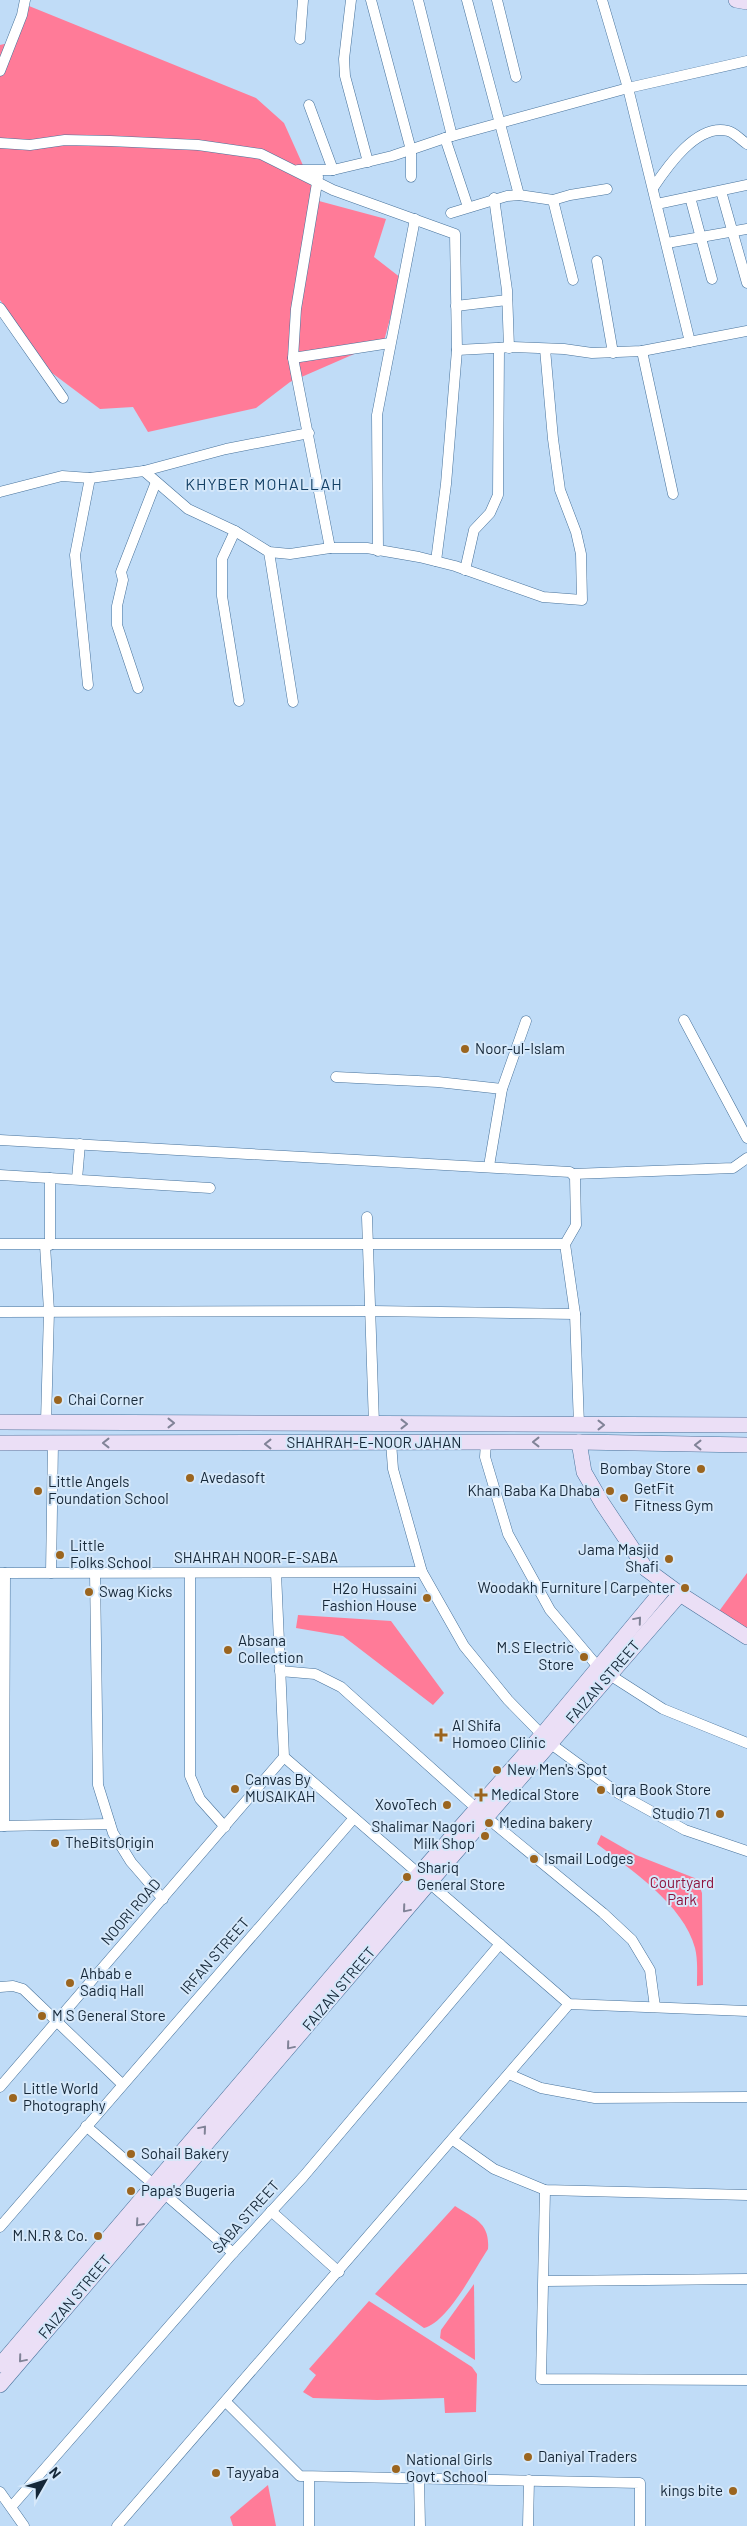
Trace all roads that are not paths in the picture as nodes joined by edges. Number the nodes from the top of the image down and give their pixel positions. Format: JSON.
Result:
{"nodes":[{"id":1,"x":25,"y":0,"type":"edge"},
{"id":2,"x":303,"y":0,"type":"edge"},
{"id":3,"x":352,"y":0,"type":"edge"},
{"id":4,"x":371,"y":0,"type":"edge"},
{"id":5,"x":418,"y":0,"type":"edge"},
{"id":6,"x":467,"y":0,"type":"edge"},
{"id":7,"x":497,"y":0,"type":"edge"},
{"id":8,"x":602,"y":0,"type":"edge"},
{"id":9,"x":736,"y":0,"type":"edge"},
{"id":10,"x":747,"y":2,"type":"edge"},
{"id":11,"x":300,"y":38,"type":"dead end"},
{"id":12,"x":747,"y":61,"type":"edge"},
{"id":13,"x":0,"y":71,"type":"edge"},
{"id":14,"x":516,"y":77,"type":"dead end"},
{"id":15,"x":628,"y":88,"type":"junction"},
{"id":16,"x":309,"y":105,"type":"dead end"},
{"id":17,"x":500,"y":124,"type":"junction"},
{"id":18,"x":449,"y":137,"type":"junction"},
{"id":19,"x":0,"y":143,"type":"edge"},
{"id":20,"x":747,"y":144,"type":"edge"},
{"id":21,"x":410,"y":150,"type":"junction"},
{"id":22,"x":368,"y":162,"type":"junction"},
{"id":23,"x":294,"y":170,"type":"junction"},
{"id":24,"x":319,"y":170,"type":"junction"},
{"id":25,"x":333,"y":170,"type":"junction"},
{"id":26,"x":411,"y":177,"type":"dead end"},
{"id":27,"x":317,"y":182,"type":"junction"},
{"id":28,"x":747,"y":185,"type":"edge"},
{"id":29,"x":653,"y":188,"type":"junction"},
{"id":30,"x":608,"y":189,"type":"dead end"},
{"id":31,"x":721,"y":190,"type":"junction"},
{"id":32,"x":519,"y":195,"type":"junction"},
{"id":33,"x":690,"y":197,"type":"junction"},
{"id":34,"x":494,"y":198,"type":"junction"},
{"id":35,"x":553,"y":200,"type":"junction"},
{"id":36,"x":657,"y":204,"type":"junction"},
{"id":37,"x":468,"y":206,"type":"junction"},
{"id":38,"x":451,"y":213,"type":"dead end"},
{"id":39,"x":415,"y":219,"type":"junction"},
{"id":40,"x":747,"y":229,"type":"edge"},
{"id":41,"x":733,"y":231,"type":"junction"},
{"id":42,"x":700,"y":237,"type":"junction"},
{"id":43,"x":667,"y":243,"type":"junction"},
{"id":44,"x":597,"y":261,"type":"dead end"},
{"id":45,"x":712,"y":278,"type":"dead end"},
{"id":46,"x":573,"y":280,"type":"dead end"},
{"id":47,"x":747,"y":283,"type":"edge"},
{"id":48,"x":507,"y":300,"type":"junction"},
{"id":49,"x":456,"y":306,"type":"junction"},
{"id":50,"x":0,"y":308,"type":"edge"},
{"id":51,"x":747,"y":331,"type":"edge"},
{"id":52,"x":690,"y":342,"type":"junction"},
{"id":53,"x":390,"y":343,"type":"junction"},
{"id":54,"x":504,"y":348,"type":"junction"},
{"id":55,"x":545,"y":348,"type":"junction"},
{"id":56,"x":457,"y":350,"type":"junction"},
{"id":57,"x":642,"y":351,"type":"junction"},
{"id":58,"x":613,"y":352,"type":"junction"},
{"id":59,"x":293,"y":358,"type":"junction"},
{"id":60,"x":63,"y":398,"type":"dead end"},
{"id":61,"x":309,"y":433,"type":"junction"},
{"id":62,"x":144,"y":471,"type":"junction"},
{"id":63,"x":90,"y":478,"type":"junction"},
{"id":64,"x":156,"y":482,"type":"junction"},
{"id":65,"x":0,"y":492,"type":"edge"},
{"id":66,"x":673,"y":494,"type":"dead end"},
{"id":67,"x":235,"y":531,"type":"junction"},
{"id":68,"x":330,"y":548,"type":"junction"},
{"id":69,"x":378,"y":551,"type":"junction"},
{"id":70,"x":269,"y":552,"type":"junction"},
{"id":71,"x":436,"y":561,"type":"junction"},
{"id":72,"x":465,"y":570,"type":"junction"},
{"id":73,"x":88,"y":685,"type":"dead end"},
{"id":74,"x":138,"y":688,"type":"dead end"},
{"id":75,"x":239,"y":701,"type":"dead end"},
{"id":76,"x":293,"y":702,"type":"dead end"},
{"id":77,"x":684,"y":1020,"type":"dead end"},
{"id":78,"x":526,"y":1021,"type":"dead end"},
{"id":79,"x":336,"y":1077,"type":"dead end"},
{"id":80,"x":502,"y":1089,"type":"junction"},
{"id":81,"x":747,"y":1137,"type":"edge"},
{"id":82,"x":0,"y":1140,"type":"edge"},
{"id":83,"x":80,"y":1144,"type":"junction"},
{"id":84,"x":747,"y":1158,"type":"edge"},
{"id":85,"x":489,"y":1166,"type":"junction"},
{"id":86,"x":573,"y":1174,"type":"junction"},
{"id":87,"x":0,"y":1175,"type":"edge"},
{"id":88,"x":50,"y":1178,"type":"junction"},
{"id":89,"x":77,"y":1180,"type":"junction"},
{"id":90,"x":210,"y":1188,"type":"dead end"},
{"id":91,"x":367,"y":1217,"type":"dead end"},
{"id":92,"x":0,"y":1244,"type":"edge"},
{"id":93,"x":565,"y":1244,"type":"junction"},
{"id":94,"x":47,"y":1245,"type":"junction"},
{"id":95,"x":368,"y":1245,"type":"junction"},
{"id":96,"x":49,"y":1311,"type":"junction"},
{"id":97,"x":372,"y":1311,"type":"junction"},
{"id":98,"x":0,"y":1312,"type":"edge"},
{"id":99,"x":575,"y":1314,"type":"junction"},
{"id":100,"x":0,"y":1422,"type":"edge"},
{"id":101,"x":46,"y":1422,"type":"junction"},
{"id":102,"x":336,"y":1424,"type":"junction"},
{"id":103,"x":374,"y":1424,"type":"junction"},
{"id":104,"x":579,"y":1425,"type":"junction"},
{"id":105,"x":747,"y":1425,"type":"edge"},
{"id":106,"x":391,"y":1442,"type":"junction"},
{"id":107,"x":486,"y":1442,"type":"junction"},
{"id":108,"x":579,"y":1442,"type":"junction"},
{"id":109,"x":0,"y":1443,"type":"edge"},
{"id":110,"x":53,"y":1443,"type":"junction"},
{"id":111,"x":337,"y":1444,"type":"junction"},
{"id":112,"x":747,"y":1446,"type":"edge"},
{"id":113,"x":422,"y":1572,"type":"junction"},
{"id":114,"x":2,"y":1573,"type":"edge"},
{"id":115,"x":51,"y":1573,"type":"junction"},
{"id":116,"x":95,"y":1573,"type":"junction"},
{"id":117,"x":190,"y":1573,"type":"junction"},
{"id":118,"x":276,"y":1573,"type":"junction"},
{"id":119,"x":673,"y":1590,"type":"junction"},
{"id":120,"x":747,"y":1637,"type":"edge"},
{"id":121,"x":280,"y":1671,"type":"junction"},
{"id":122,"x":604,"y":1671,"type":"junction"},
{"id":123,"x":546,"y":1740,"type":"junction"},
{"id":124,"x":747,"y":1743,"type":"edge"},
{"id":125,"x":284,"y":1757,"type":"junction"},
{"id":126,"x":482,"y":1813,"type":"junction"},
{"id":127,"x":354,"y":1818,"type":"junction"},
{"id":128,"x":110,"y":1824,"type":"junction"},
{"id":129,"x":2,"y":1826,"type":"edge"},
{"id":130,"x":225,"y":1826,"type":"junction"},
{"id":131,"x":747,"y":1851,"type":"edge"},
{"id":132,"x":424,"y":1878,"type":"junction"},
{"id":133,"x":163,"y":1899,"type":"junction"},
{"id":134,"x":500,"y":1944,"type":"junction"},
{"id":135,"x":0,"y":1987,"type":"edge"},
{"id":136,"x":569,"y":2004,"type":"junction"},
{"id":137,"x":655,"y":2007,"type":"junction"},
{"id":138,"x":747,"y":2011,"type":"edge"},
{"id":139,"x":57,"y":2021,"type":"junction"},
{"id":140,"x":509,"y":2074,"type":"junction"},
{"id":141,"x":122,"y":2084,"type":"junction"},
{"id":142,"x":0,"y":2087,"type":"edge"},
{"id":143,"x":747,"y":2097,"type":"edge"},
{"id":144,"x":86,"y":2126,"type":"junction"},
{"id":145,"x":453,"y":2140,"type":"junction"},
{"id":146,"x":159,"y":2190,"type":"junction"},
{"id":147,"x":545,"y":2190,"type":"junction"},
{"id":148,"x":747,"y":2195,"type":"edge"},
{"id":149,"x":271,"y":2211,"type":"junction"},
{"id":150,"x":0,"y":2227,"type":"edge"},
{"id":151,"x":232,"y":2254,"type":"junction"},
{"id":152,"x":339,"y":2272,"type":"junction"},
{"id":153,"x":747,"y":2279,"type":"edge"},
{"id":154,"x":545,"y":2281,"type":"junction"},
{"id":155,"x":0,"y":2365,"type":"edge"},
{"id":156,"x":747,"y":2380,"type":"edge"},
{"id":157,"x":0,"y":2385,"type":"edge"},
{"id":158,"x":226,"y":2402,"type":"junction"},
{"id":159,"x":309,"y":2477,"type":"junction"},
{"id":160,"x":419,"y":2478,"type":"junction"},
{"id":161,"x":529,"y":2480,"type":"junction"},
{"id":162,"x":0,"y":2492,"type":"edge"},
{"id":163,"x":12,"y":2506,"type":"junction"},
{"id":164,"x":24,"y":2526,"type":"edge"},
{"id":165,"x":117,"y":2526,"type":"edge"},
{"id":166,"x":309,"y":2526,"type":"edge"},
{"id":167,"x":420,"y":2526,"type":"edge"},
{"id":168,"x":528,"y":2526,"type":"edge"},
{"id":169,"x":640,"y":2526,"type":"edge"}],
"edges":[{"from":1,"to":13,"type":"street"},
{"from":2,"to":11,"type":"street"},
{"from":3,"to":22,"type":"street"},
{"from":4,"to":21,"type":"street"},
{"from":5,"to":18,"type":"street"},
{"from":6,"to":17,"type":"street"},
{"from":7,"to":14,"type":"street"},
{"from":8,"to":15,"type":"street"},
{"from":9,"to":10,"type":"street"},
{"from":12,"to":15,"type":"street"},
{"from":15,"to":17,"type":"street"},
{"from":15,"to":29,"type":"street"},
{"from":16,"to":25,"type":"street"},
{"from":17,"to":18,"type":"street"},
{"from":17,"to":32,"type":"street"},
{"from":18,"to":21,"type":"street"},
{"from":18,"to":37,"type":"street"},
{"from":19,"to":23,"type":"street"},
{"from":20,"to":29,"type":"street"},
{"from":21,"to":22,"type":"street"},
{"from":21,"to":26,"type":"street"},
{"from":22,"to":25,"type":"street"},
{"from":23,"to":24,"type":"street"},
{"from":23,"to":27,"type":"street"},
{"from":24,"to":25,"type":"street"},
{"from":24,"to":27,"type":"street"},
{"from":27,"to":39,"type":"street"},
{"from":27,"to":59,"type":"street"},
{"from":28,"to":31,"type":"street"},
{"from":29,"to":36,"type":"street"},
{"from":30,"to":35,"type":"street"},
{"from":31,"to":33,"type":"street"},
{"from":31,"to":41,"type":"street"},
{"from":32,"to":34,"type":"street"},
{"from":32,"to":35,"type":"street"},
{"from":33,"to":36,"type":"street"},
{"from":33,"to":42,"type":"street"},
{"from":34,"to":37,"type":"street"},
{"from":34,"to":48,"type":"street"},
{"from":35,"to":46,"type":"street"},
{"from":36,"to":43,"type":"street"},
{"from":37,"to":38,"type":"street"},
{"from":39,"to":49,"type":"street"},
{"from":39,"to":53,"type":"street"},
{"from":40,"to":41,"type":"street"},
{"from":41,"to":42,"type":"street"},
{"from":41,"to":47,"type":"street"},
{"from":42,"to":43,"type":"street"},
{"from":42,"to":45,"type":"street"},
{"from":43,"to":52,"type":"street"},
{"from":44,"to":58,"type":"street"},
{"from":48,"to":49,"type":"street"},
{"from":48,"to":54,"type":"street"},
{"from":49,"to":56,"type":"street"},
{"from":50,"to":60,"type":"street"},
{"from":51,"to":52,"type":"street"},
{"from":52,"to":57,"type":"street"},
{"from":53,"to":59,"type":"street"},
{"from":53,"to":69,"type":"street"},
{"from":54,"to":55,"type":"street"},
{"from":54,"to":56,"type":"street"},
{"from":54,"to":72,"type":"street"},
{"from":55,"to":58,"type":"street"},
{"from":55,"to":72,"type":"street"},
{"from":56,"to":71,"type":"street"},
{"from":57,"to":58,"type":"street"},
{"from":57,"to":66,"type":"street"},
{"from":59,"to":61,"type":"street"},
{"from":61,"to":62,"type":"street"},
{"from":61,"to":68,"type":"street"},
{"from":62,"to":63,"type":"street"},
{"from":62,"to":64,"type":"street"},
{"from":63,"to":65,"type":"street"},
{"from":63,"to":73,"type":"street"},
{"from":64,"to":67,"type":"street"},
{"from":64,"to":74,"type":"street"},
{"from":67,"to":70,"type":"street"},
{"from":67,"to":75,"type":"street"},
{"from":68,"to":69,"type":"street"},
{"from":68,"to":70,"type":"street"},
{"from":69,"to":71,"type":"street"},
{"from":70,"to":76,"type":"street"},
{"from":71,"to":72,"type":"street"},
{"from":77,"to":81,"type":"street"},
{"from":78,"to":80,"type":"street"},
{"from":79,"to":80,"type":"street"},
{"from":80,"to":85,"type":"street"},
{"from":82,"to":83,"type":"street"},
{"from":83,"to":85,"type":"street"},
{"from":83,"to":89,"type":"street"},
{"from":84,"to":86,"type":"street"},
{"from":85,"to":86,"type":"street"},
{"from":86,"to":93,"type":"street"},
{"from":87,"to":88,"type":"street"},
{"from":88,"to":89,"type":"street"},
{"from":88,"to":94,"type":"street"},
{"from":89,"to":90,"type":"street"},
{"from":91,"to":95,"type":"street"},
{"from":92,"to":94,"type":"street"},
{"from":93,"to":95,"type":"street"},
{"from":93,"to":99,"type":"street"},
{"from":94,"to":95,"type":"street"},
{"from":94,"to":96,"type":"street"},
{"from":95,"to":97,"type":"street"},
{"from":96,"to":97,"type":"street"},
{"from":96,"to":98,"type":"street"},
{"from":96,"to":101,"type":"street"},
{"from":97,"to":99,"type":"street"},
{"from":97,"to":103,"type":"street"},
{"from":99,"to":104,"type":"street"},
{"from":100,"to":101,"type":"street","name":"SHAHRAH-E-NOOR JAHAN"},
{"from":101,"to":102,"type":"street","name":"SHAHRAH-E-NOOR JAHAN","one_way":true},
{"from":102,"to":103,"type":"street","name":"SHAHRAH-E-NOOR JAHAN"},
{"from":102,"to":111,"type":"street"},
{"from":103,"to":104,"type":"street","name":"SHAHRAH-E-NOOR JAHAN","one_way":true},
{"from":104,"to":105,"type":"street","name":"SHAHRAH-E-NOOR JAHAN","one_way":true},
{"from":106,"to":107,"type":"street","name":"SHAHRAH-E-NOOR JAHAN"},
{"from":106,"to":111,"type":"street","name":"SHAHRAH-E-NOOR JAHAN"},
{"from":106,"to":113,"type":"street"},
{"from":108,"to":107,"type":"street","name":"SHAHRAH-E-NOOR JAHAN","one_way":true},
{"from":107,"to":122,"type":"street"},
{"from":112,"to":108,"type":"street","name":"SHAHRAH-E-NOOR JAHAN","one_way":true},
{"from":108,"to":119,"type":"street"},
{"from":109,"to":110,"type":"street","name":"SHAHRAH-E-NOOR JAHAN"},
{"from":111,"to":110,"type":"street","name":"SHAHRAH-E-NOOR JAHAN","one_way":true},
{"from":110,"to":115,"type":"street"},
{"from":113,"to":118,"type":"street","name":"SHAHRAH NOOR-E-SABA"},
{"from":113,"to":123,"type":"street"},
{"from":114,"to":115,"type":"street","name":"SHAHRAH NOOR-E-SABA"},
{"from":114,"to":129,"type":"street"},
{"from":115,"to":116,"type":"street","name":"SHAHRAH NOOR-E-SABA"},
{"from":116,"to":117,"type":"street","name":"SHAHRAH NOOR-E-SABA"},
{"from":116,"to":128,"type":"street"},
{"from":117,"to":118,"type":"street","name":"SHAHRAH NOOR-E-SABA"},
{"from":117,"to":130,"type":"street"},
{"from":118,"to":121,"type":"street"},
{"from":119,"to":120,"type":"street"},
{"from":119,"to":122,"type":"street","name":"FAIZAN STREET"},
{"from":121,"to":125,"type":"street"},
{"from":121,"to":126,"type":"street"},
{"from":122,"to":123,"type":"street","name":"FAIZAN STREET"},
{"from":122,"to":124,"type":"street"},
{"from":123,"to":126,"type":"street","name":"FAIZAN STREET"},
{"from":123,"to":131,"type":"street"},
{"from":125,"to":127,"type":"street"},
{"from":125,"to":130,"type":"street","name":"NOORI ROAD"},
{"from":126,"to":132,"type":"street","name":"FAIZAN STREET"},
{"from":126,"to":137,"type":"street"},
{"from":127,"to":132,"type":"street"},
{"from":127,"to":141,"type":"street","name":"IRFAN STREET"},
{"from":128,"to":129,"type":"street"},
{"from":128,"to":133,"type":"street"},
{"from":130,"to":133,"type":"street","name":"NOORI ROAD"},
{"from":132,"to":134,"type":"street"},
{"from":132,"to":146,"type":"street","name":"FAIZAN STREET"},
{"from":133,"to":139,"type":"street","name":"NOORI ROAD"},
{"from":134,"to":136,"type":"street"},
{"from":134,"to":149,"type":"street","name":"SABA STREET"},
{"from":135,"to":139,"type":"street"},
{"from":136,"to":137,"type":"street"},
{"from":136,"to":140,"type":"street"},
{"from":137,"to":138,"type":"street"},
{"from":139,"to":141,"type":"street"},
{"from":139,"to":142,"type":"street","name":"NOORI ROAD"},
{"from":140,"to":143,"type":"street"},
{"from":140,"to":145,"type":"street"},
{"from":141,"to":144,"type":"street","name":"IRFAN STREET"},
{"from":144,"to":146,"type":"street"},
{"from":144,"to":150,"type":"street","name":"IRFAN STREET"},
{"from":145,"to":147,"type":"street"},
{"from":145,"to":152,"type":"street"},
{"from":146,"to":151,"type":"street"},
{"from":146,"to":155,"type":"street","name":"FAIZAN STREET"},
{"from":146,"to":157,"type":"street","name":"FAIZAN STREET","one_way":true},
{"from":147,"to":148,"type":"street"},
{"from":147,"to":154,"type":"street"},
{"from":149,"to":151,"type":"street","name":"SABA STREET"},
{"from":149,"to":152,"type":"street"},
{"from":151,"to":163,"type":"street","name":"SABA STREET"},
{"from":152,"to":158,"type":"street"},
{"from":153,"to":154,"type":"street"},
{"from":154,"to":156,"type":"street"},
{"from":158,"to":159,"type":"street"},
{"from":158,"to":165,"type":"street"},
{"from":159,"to":160,"type":"street"},
{"from":159,"to":166,"type":"street"},
{"from":160,"to":161,"type":"street"},
{"from":160,"to":167,"type":"street"},
{"from":161,"to":168,"type":"street"},
{"from":161,"to":169,"type":"street"},
{"from":162,"to":163,"type":"street"},
{"from":163,"to":164,"type":"street"}]}
